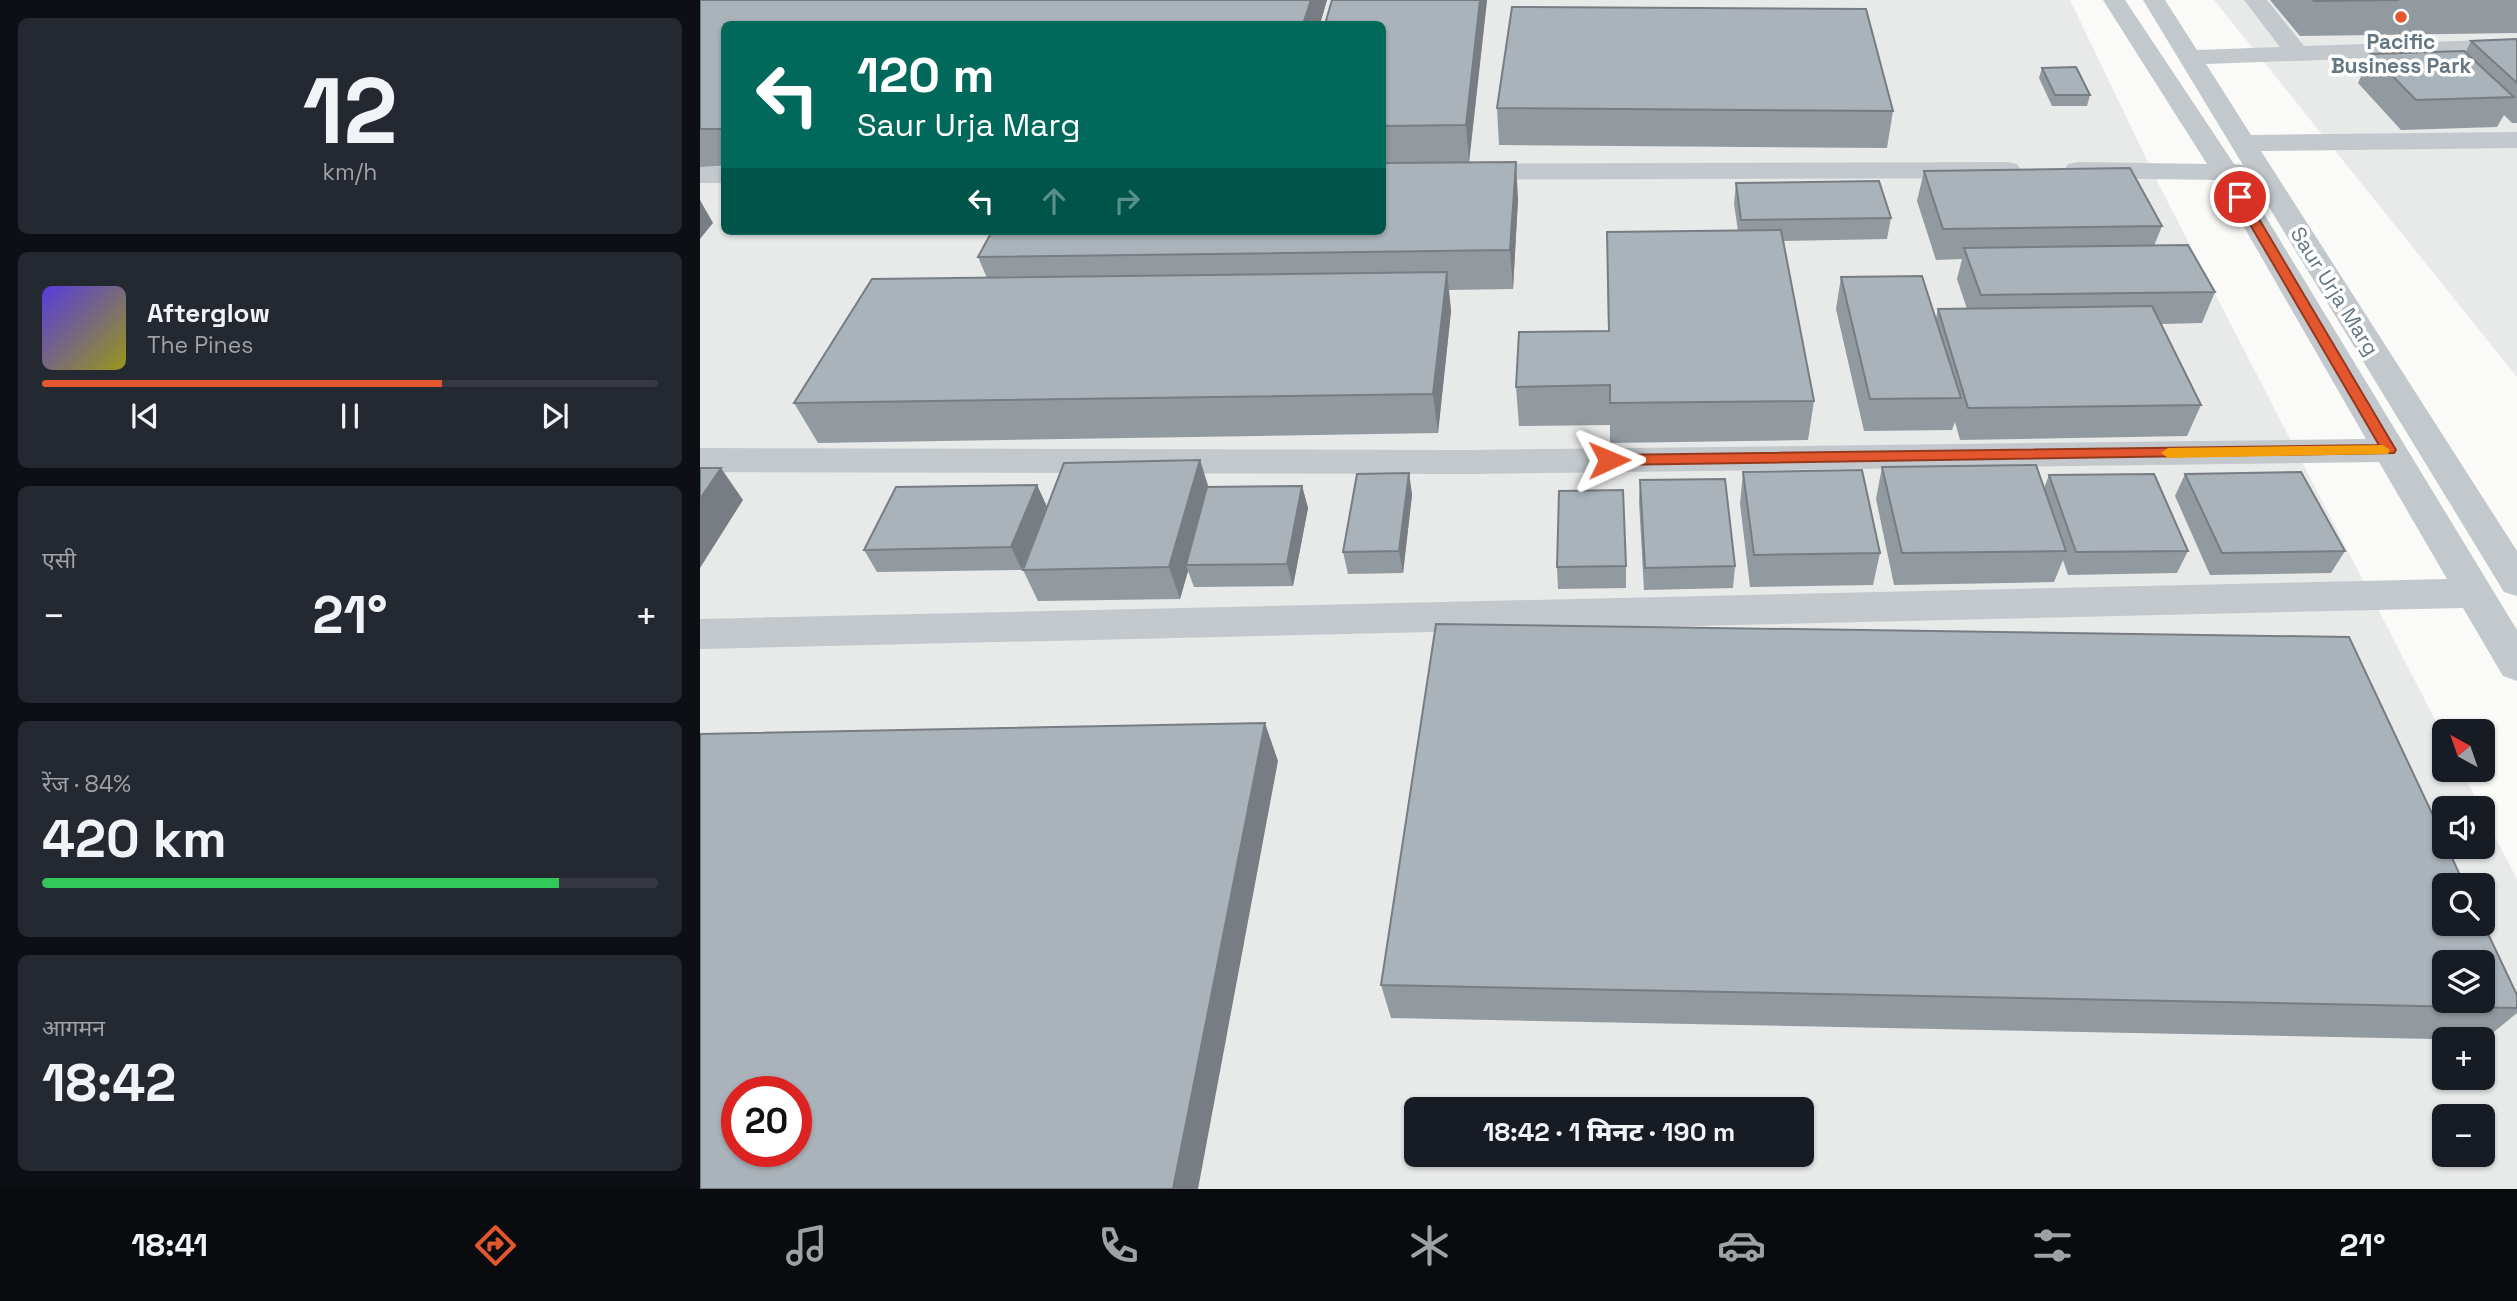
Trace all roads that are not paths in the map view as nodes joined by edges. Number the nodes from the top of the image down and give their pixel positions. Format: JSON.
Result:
{"nodes":[{"id":1,"x":2113,"y":0,"type":"edge"},
{"id":2,"x":2154,"y":0,"type":"edge"},
{"id":3,"x":2255,"y":0,"type":"edge"},
{"id":4,"x":2140,"y":41,"type":"junction"},
{"id":5,"x":2517,"y":46,"type":"edge"},
{"id":6,"x":2184,"y":49,"type":"junction"},
{"id":7,"x":2296,"y":52,"type":"junction"},
{"id":8,"x":2517,"y":140,"type":"edge"},
{"id":9,"x":2242,"y":143,"type":"junction"},
{"id":10,"x":1386,"y":172,"type":"edge"},
{"id":11,"x":2226,"y":173,"type":"junction"},
{"id":12,"x":2262,"y":173,"type":"junction"},
{"id":13,"x":700,"y":175,"type":"edge"},
{"id":14,"x":721,"y":175,"type":"edge"},
{"id":15,"x":2325,"y":342,"type":"junction"},
{"id":16,"x":2367,"y":342,"type":"junction"},
{"id":17,"x":2389,"y":450,"type":"junction"},
{"id":18,"x":700,"y":460,"type":"edge"},
{"id":19,"x":2517,"y":582,"type":"edge"},
{"id":20,"x":2474,"y":593,"type":"junction"},
{"id":21,"x":700,"y":634,"type":"edge"},
{"id":22,"x":2517,"y":665,"type":"edge"}],
"edges":[{"from":1,"to":4,"type":"street","name":"Saur Urja Marg"},
{"from":2,"to":6,"type":"street","name":"Saur Urja Marg"},
{"from":3,"to":7,"type":"street"},
{"from":4,"to":6,"type":"street"},
{"from":4,"to":11,"type":"street","name":"Saur Urja Marg"},
{"from":5,"to":7,"type":"street"},
{"from":6,"to":7,"type":"street"},
{"from":6,"to":9,"type":"street","name":"Saur Urja Marg"},
{"from":8,"to":9,"type":"street"},
{"from":9,"to":12,"type":"street","name":"Saur Urja Marg"},
{"from":10,"to":11,"type":"street"},
{"from":11,"to":12,"type":"street"},
{"from":11,"to":15,"type":"street","name":"Saur Urja Marg"},
{"from":12,"to":16,"type":"street","name":"Saur Urja Marg"},
{"from":13,"to":14,"type":"street"},
{"from":15,"to":16,"type":"street"},
{"from":15,"to":17,"type":"street","name":"Saur Urja Marg"},
{"from":16,"to":19,"type":"street","name":"Saur Urja Marg"},
{"from":17,"to":18,"type":"street"},
{"from":17,"to":20,"type":"street","name":"Saur Urja Marg"},
{"from":20,"to":21,"type":"street"},
{"from":20,"to":22,"type":"street","name":"Saur Urja Marg"}]}
